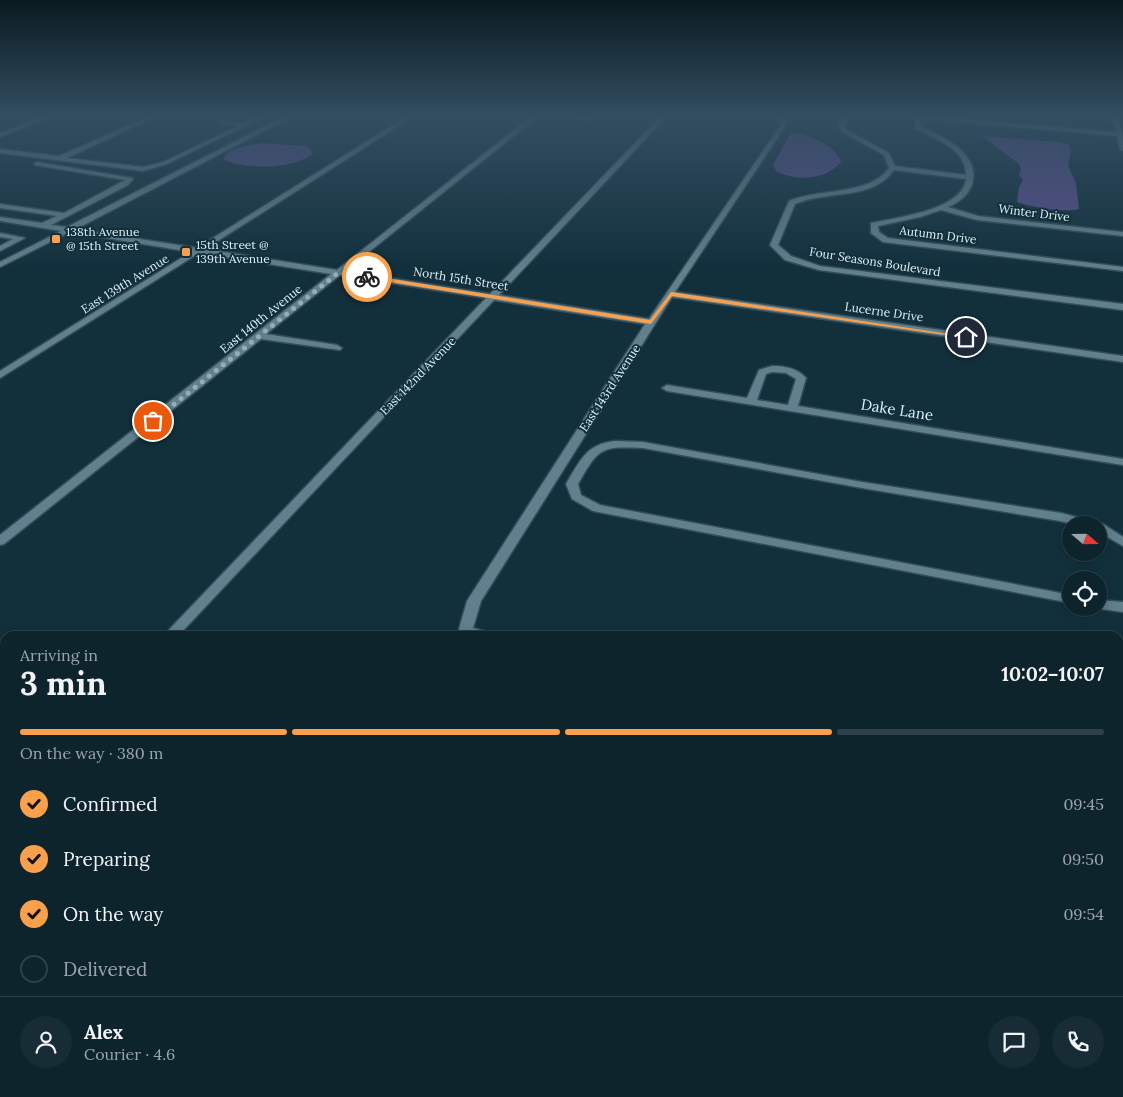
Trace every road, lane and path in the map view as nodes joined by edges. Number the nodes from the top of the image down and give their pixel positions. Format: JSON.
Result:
{"nodes":[{"id":1,"x":47,"y":166,"type":"edge"},
{"id":2,"x":122,"y":166,"type":"edge"},
{"id":3,"x":153,"y":166,"type":"edge"},
{"id":4,"x":187,"y":166,"type":"edge"},
{"id":5,"x":332,"y":166,"type":"edge"},
{"id":6,"x":473,"y":166,"type":"edge"},
{"id":7,"x":616,"y":166,"type":"edge"},
{"id":8,"x":756,"y":166,"type":"edge"},
{"id":9,"x":969,"y":166,"type":"edge"},
{"id":10,"x":192,"y":167,"type":"joint"},
{"id":11,"x":892,"y":168,"type":"joint"},
{"id":12,"x":971,"y":178,"type":"junction"},
{"id":13,"x":0,"y":206,"type":"edge"},
{"id":14,"x":943,"y":208,"type":"junction"},
{"id":15,"x":64,"y":215,"type":"junction"},
{"id":16,"x":0,"y":219,"type":"edge"},
{"id":17,"x":43,"y":226,"type":"junction"},
{"id":18,"x":69,"y":230,"type":"junction"},
{"id":19,"x":1123,"y":234,"type":"edge"},
{"id":20,"x":0,"y":235,"type":"edge"},
{"id":21,"x":0,"y":248,"type":"edge"},
{"id":22,"x":199,"y":251,"type":"junction"},
{"id":23,"x":0,"y":266,"type":"edge"},
{"id":24,"x":1123,"y":269,"type":"edge"},
{"id":25,"x":338,"y":273,"type":"junction"},
{"id":26,"x":671,"y":294,"type":"junction"},
{"id":27,"x":492,"y":297,"type":"junction"},
{"id":28,"x":1123,"y":307,"type":"edge"},
{"id":29,"x":651,"y":322,"type":"junction"},
{"id":30,"x":260,"y":336,"type":"junction"},
{"id":31,"x":337,"y":348,"type":"dead end"},
{"id":32,"x":1123,"y":359,"type":"edge"},
{"id":33,"x":0,"y":375,"type":"edge"},
{"id":34,"x":667,"y":388,"type":"dead end"},
{"id":35,"x":751,"y":402,"type":"junction"},
{"id":36,"x":792,"y":408,"type":"junction"},
{"id":37,"x":1123,"y":462,"type":"edge"},
{"id":38,"x":1062,"y":517,"type":"edge"},
{"id":39,"x":1108,"y":533,"type":"edge"},
{"id":40,"x":0,"y":541,"type":"edge"},
{"id":41,"x":1123,"y":542,"type":"edge"},
{"id":42,"x":1062,"y":597,"type":"edge"},
{"id":43,"x":1107,"y":606,"type":"edge"},
{"id":44,"x":1123,"y":607,"type":"edge"},
{"id":45,"x":175,"y":631,"type":"edge"},
{"id":46,"x":466,"y":631,"type":"edge"}],
"edges":[{"from":1,"to":15,"type":"street"},
{"from":2,"to":3,"type":"street"},
{"from":4,"to":10,"type":"street"},
{"from":5,"to":22,"type":"street","name":"East 139th Avenue"},
{"from":6,"to":25,"type":"street","name":"East 140th Avenue"},
{"from":7,"to":27,"type":"street","name":"East 142nd Avenue"},
{"from":8,"to":26,"type":"street","name":"East 143rd Avenue"},
{"from":9,"to":12,"type":"street"},
{"from":10,"to":18,"type":"street"},
{"from":11,"to":12,"type":"street"},
{"from":11,"to":28,"type":"street","name":"Four Seasons Boulevard"},
{"from":12,"to":14,"type":"street","name":"Autumn Drive"},
{"from":13,"to":15,"type":"street"},
{"from":14,"to":19,"type":"street","name":"Winter Drive"},
{"from":14,"to":24,"type":"street","name":"Autumn Drive"},
{"from":15,"to":17,"type":"street"},
{"from":16,"to":17,"type":"street","name":"North 15th Street"},
{"from":17,"to":18,"type":"street","name":"North 15th Street"},
{"from":18,"to":22,"type":"street","name":"North 15th Street"},
{"from":18,"to":23,"type":"street"},
{"from":20,"to":21,"type":"street"},
{"from":22,"to":25,"type":"street","name":"North 15th Street"},
{"from":22,"to":33,"type":"street","name":"East 139th Avenue"},
{"from":25,"to":27,"type":"street","name":"North 15th Street"},
{"from":25,"to":30,"type":"street","name":"East 140th Avenue"},
{"from":26,"to":29,"type":"street","name":"East 143rd Avenue"},
{"from":26,"to":32,"type":"street","name":"Lucerne Drive"},
{"from":27,"to":29,"type":"street","name":"North 15th Street"},
{"from":27,"to":45,"type":"street","name":"East 142nd Avenue"},
{"from":29,"to":46,"type":"street","name":"East 143rd Avenue"},
{"from":30,"to":31,"type":"street"},
{"from":30,"to":40,"type":"street","name":"East 140th Avenue"},
{"from":34,"to":35,"type":"street","name":"Dake Lane"},
{"from":35,"to":36,"type":"street","name":"Dake Lane"},
{"from":35,"to":36,"type":"street"},
{"from":36,"to":37,"type":"street","name":"Dake Lane"},
{"from":38,"to":42,"type":"street"},
{"from":39,"to":41,"type":"street"},
{"from":43,"to":44,"type":"street"}]}
